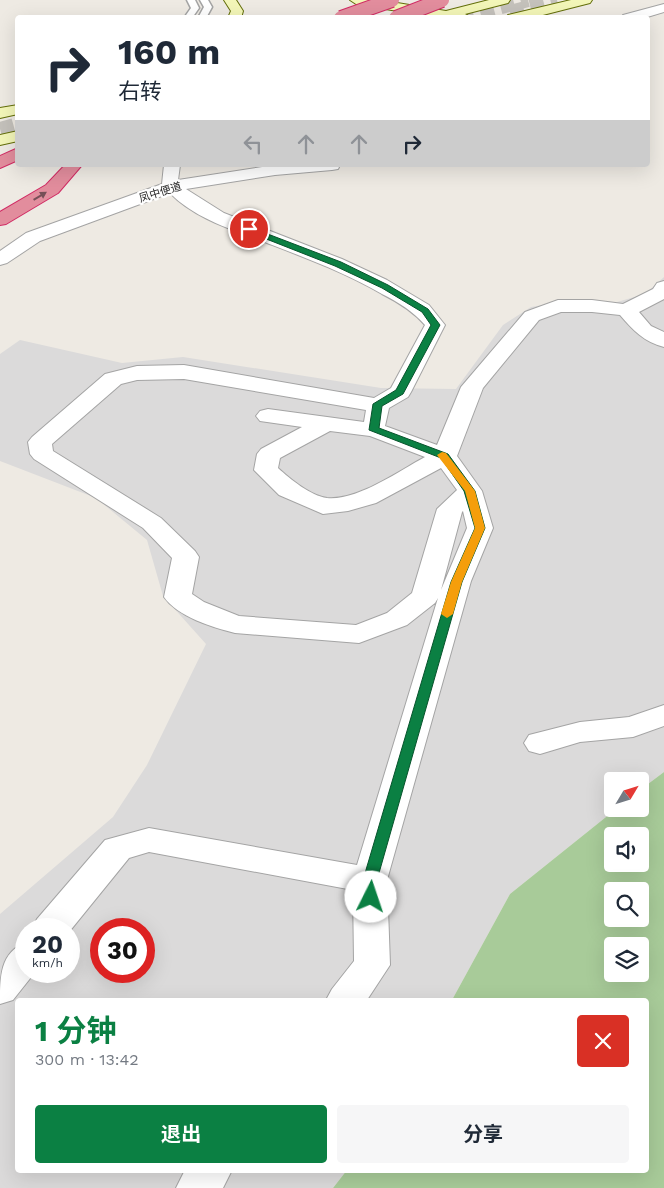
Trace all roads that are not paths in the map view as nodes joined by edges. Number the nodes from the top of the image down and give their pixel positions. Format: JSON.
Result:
{"nodes":[{"id":1,"x":191,"y":0,"type":"edge"},
{"id":2,"x":204,"y":0,"type":"edge"},
{"id":3,"x":230,"y":0,"type":"edge"},
{"id":4,"x":356,"y":0,"type":"edge"},
{"id":5,"x":392,"y":0,"type":"edge"},
{"id":6,"x":442,"y":0,"type":"edge"},
{"id":7,"x":504,"y":0,"type":"tunnel mouth"},
{"id":8,"x":586,"y":0,"type":"edge"},
{"id":9,"x":664,"y":8,"type":"edge"},
{"id":10,"x":449,"y":14,"type":"junction"},
{"id":11,"x":190,"y":15,"type":"edge"},
{"id":12,"x":204,"y":15,"type":"edge"},
{"id":13,"x":235,"y":15,"type":"edge"},
{"id":14,"x":350,"y":15,"type":"edge"},
{"id":15,"x":404,"y":15,"type":"edge"},
{"id":16,"x":445,"y":15,"type":"edge"},
{"id":17,"x":453,"y":15,"type":"edge"},
{"id":18,"x":525,"y":15,"type":"edge"},
{"id":19,"x":639,"y":15,"type":"edge"},
{"id":20,"x":15,"y":110,"type":"edge"},
{"id":21,"x":0,"y":114,"type":"edge"},
{"id":22,"x":15,"y":120,"type":"edge"},
{"id":23,"x":0,"y":123,"type":"edge"},
{"id":24,"x":15,"y":137,"type":"edge"},
{"id":25,"x":0,"y":140,"type":"edge"},
{"id":26,"x":15,"y":154,"type":"edge"},
{"id":27,"x":0,"y":162,"type":"edge"},
{"id":28,"x":62,"y":167,"type":"edge"},
{"id":29,"x":72,"y":167,"type":"edge"},
{"id":30,"x":172,"y":167,"type":"edge"},
{"id":31,"x":309,"y":167,"type":"edge"},
{"id":32,"x":172,"y":186,"type":"junction"},
{"id":33,"x":8,"y":196,"type":"dead end"},
{"id":34,"x":0,"y":220,"type":"edge"},
{"id":35,"x":0,"y":259,"type":"edge"},
{"id":36,"x":664,"y":287,"type":"edge"},
{"id":37,"x":626,"y":310,"type":"junction"},
{"id":38,"x":664,"y":341,"type":"edge"},
{"id":39,"x":378,"y":404,"type":"junction"},
{"id":40,"x":268,"y":416,"type":"dead end"},
{"id":41,"x":326,"y":424,"type":"junction"},
{"id":42,"x":374,"y":430,"type":"junction"},
{"id":43,"x":445,"y":456,"type":"junction"},
{"id":44,"x":470,"y":491,"type":"junction"},
{"id":45,"x":664,"y":715,"type":"edge"},
{"id":46,"x":540,"y":743,"type":"dead end"},
{"id":47,"x":370,"y":880,"type":"junction"},
{"id":48,"x":59,"y":918,"type":"edge"},
{"id":49,"x":15,"y":971,"type":"edge"},
{"id":50,"x":0,"y":989,"type":"edge"},
{"id":51,"x":347,"y":998,"type":"edge"},
{"id":52,"x":209,"y":1173,"type":"edge"},
{"id":53,"x":197,"y":1188,"type":"edge"}],
"edges":[{"from":1,"to":11,"type":"lane"},
{"from":2,"to":12,"type":"lane"},
{"from":3,"to":13,"type":"main road"},
{"from":4,"to":10,"type":"main road"},
{"from":5,"to":14,"type":"highway","bridge":true},
{"from":6,"to":15,"type":"highway","bridge":true},
{"from":7,"to":10,"type":"main road"},
{"from":8,"to":18,"type":"main road"},
{"from":9,"to":19,"type":"street"},
{"from":10,"to":16,"type":"main road"},
{"from":10,"to":17,"type":"main road"},
{"from":20,"to":21,"type":"main road"},
{"from":22,"to":23,"type":"main road"},
{"from":24,"to":25,"type":"main road"},
{"from":26,"to":27,"type":"highway"},
{"from":28,"to":33,"type":"highway"},
{"from":34,"to":29,"type":"highway","one_way":true},
{"from":30,"to":32,"type":"street"},
{"from":31,"to":32,"type":"street","name":"凤中便道"},
{"from":32,"to":35,"type":"street","name":"凤中便道"},
{"from":32,"to":39,"type":"street"},
{"from":36,"to":37,"type":"street"},
{"from":37,"to":38,"type":"street"},
{"from":37,"to":43,"type":"street"},
{"from":39,"to":42,"type":"street"},
{"from":39,"to":44,"type":"street"},
{"from":40,"to":41,"type":"street"},
{"from":41,"to":42,"type":"street"},
{"from":41,"to":43,"type":"street"},
{"from":42,"to":43,"type":"street"},
{"from":43,"to":44,"type":"street"},
{"from":44,"to":47,"type":"street"},
{"from":45,"to":46,"type":"street"},
{"from":47,"to":48,"type":"street"},
{"from":47,"to":51,"type":"street"},
{"from":49,"to":50,"type":"street"},
{"from":52,"to":53,"type":"street"}]}
